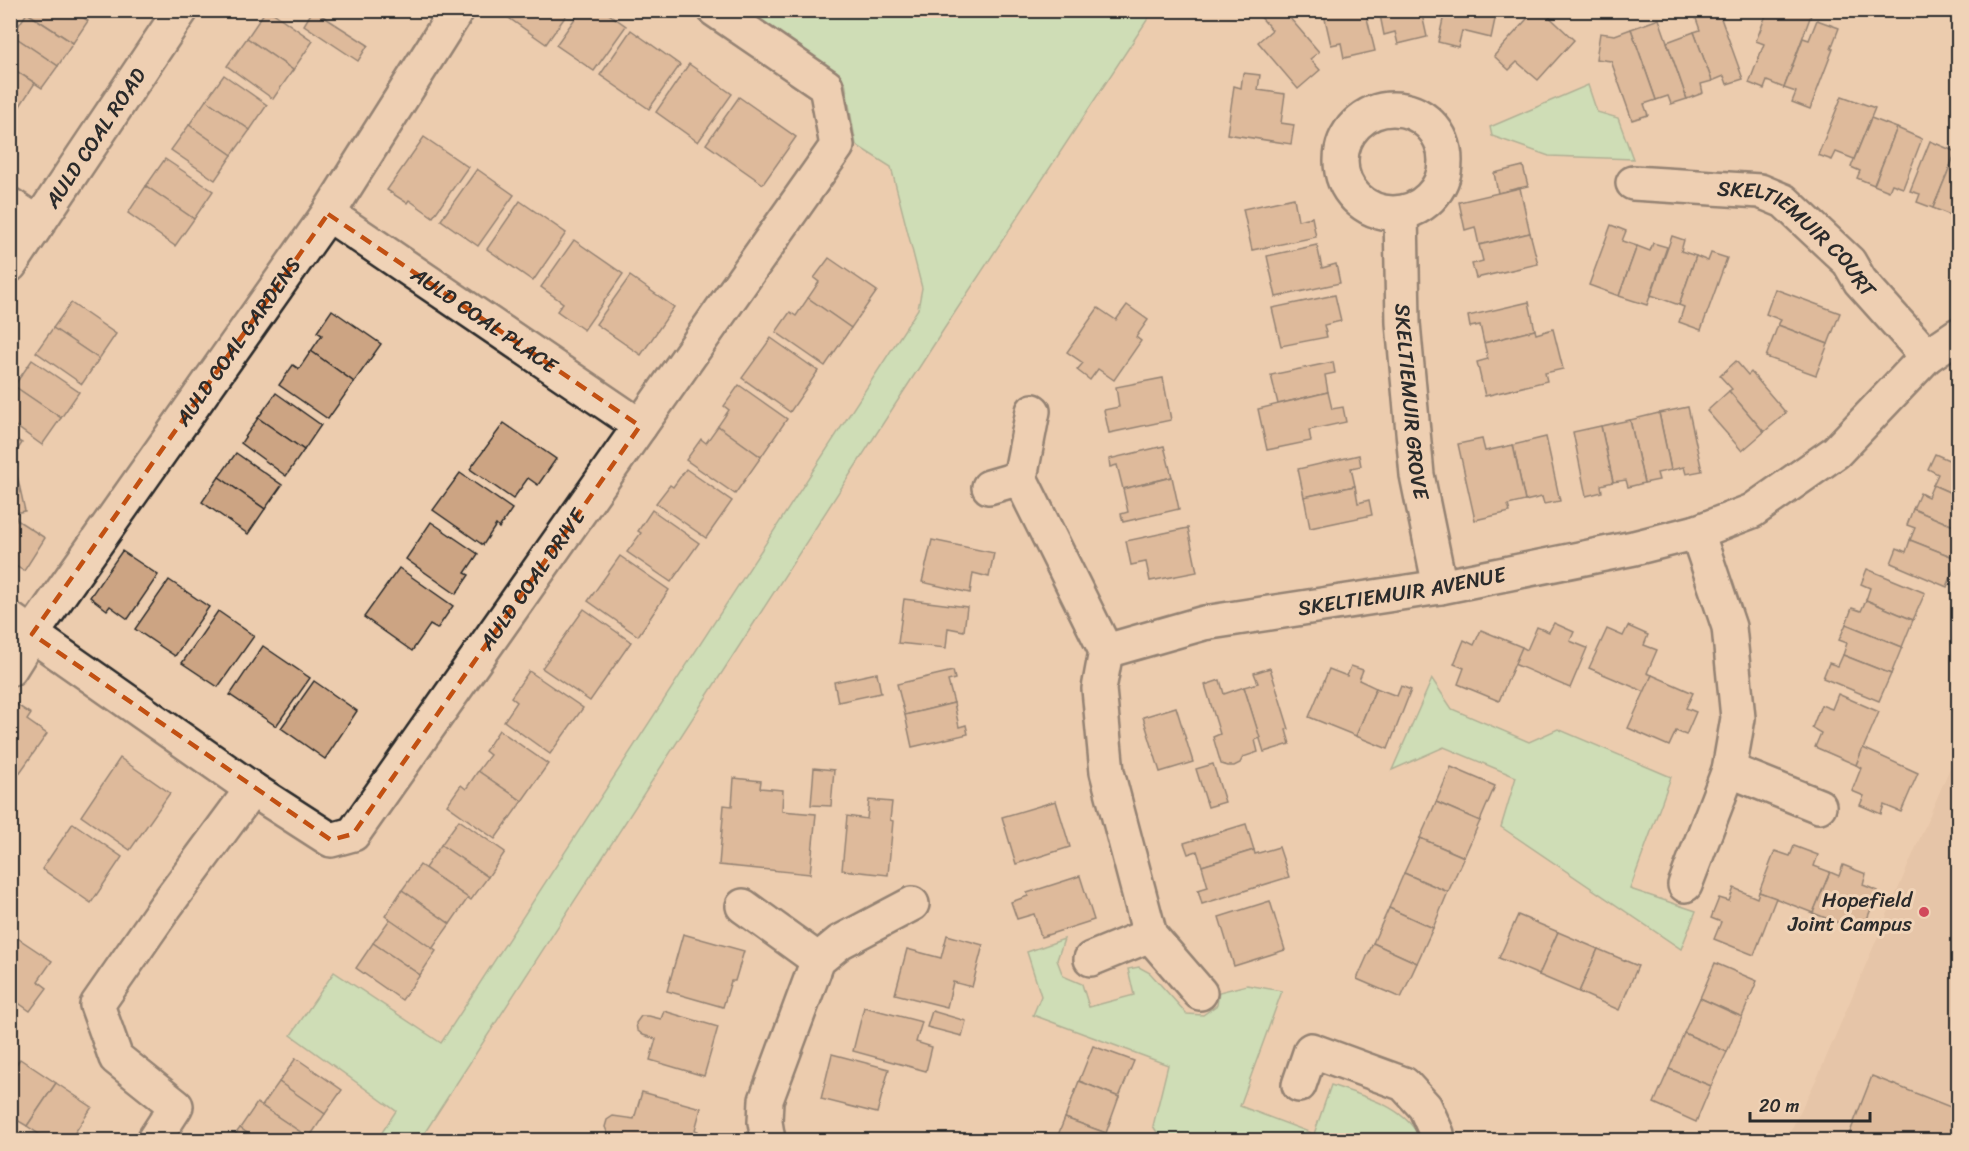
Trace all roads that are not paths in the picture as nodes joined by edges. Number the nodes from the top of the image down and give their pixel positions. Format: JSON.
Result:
{"nodes":[{"id":1,"x":181,"y":10,"type":"edge"},
{"id":2,"x":457,"y":10,"type":"edge"},
{"id":3,"x":715,"y":10,"type":"edge"},
{"id":4,"x":1633,"y":183,"type":"dead end"},
{"id":5,"x":10,"y":205,"type":"edge"},
{"id":6,"x":1401,"y":213,"type":"dead end"},
{"id":7,"x":328,"y":214,"type":"junction"},
{"id":8,"x":38,"y":223,"type":"junction"},
{"id":9,"x":10,"y":265,"type":"edge"},
{"id":10,"x":1959,"y":335,"type":"edge"},
{"id":11,"x":1927,"y":356,"type":"junction"},
{"id":12,"x":1033,"y":411,"type":"dead end"},
{"id":13,"x":640,"y":426,"type":"junction"},
{"id":14,"x":1020,"y":478,"type":"junction"},
{"id":15,"x":989,"y":487,"type":"dead end"},
{"id":16,"x":1696,"y":532,"type":"junction"},
{"id":17,"x":1440,"y":587,"type":"junction"},
{"id":18,"x":21,"y":627,"type":"edge"},
{"id":19,"x":1106,"y":651,"type":"junction"},
{"id":20,"x":10,"y":669,"type":"edge"},
{"id":21,"x":1728,"y":770,"type":"junction"},
{"id":22,"x":252,"y":789,"type":"junction"},
{"id":23,"x":1819,"y":806,"type":"dead end"},
{"id":24,"x":1685,"y":885,"type":"dead end"},
{"id":25,"x":912,"y":904,"type":"dead end"},
{"id":26,"x":743,"y":906,"type":"dead end"},
{"id":27,"x":1150,"y":935,"type":"junction"},
{"id":28,"x":1091,"y":959,"type":"dead end"},
{"id":29,"x":818,"y":960,"type":"junction"},
{"id":30,"x":1200,"y":993,"type":"dead end"},
{"id":31,"x":1299,"y":1085,"type":"dead end"},
{"id":32,"x":154,"y":1140,"type":"edge"},
{"id":33,"x":768,"y":1140,"type":"edge"},
{"id":34,"x":1438,"y":1140,"type":"edge"}],
"edges":[{"from":1,"to":8,"type":"street","name":"AULD COAL ROAD"},
{"from":2,"to":7,"type":"street","name":"AULD COAL GARDENS"},
{"from":3,"to":13,"type":"street","name":"AULD COAL DRIVE"},
{"from":4,"to":11,"type":"street","name":"SKELTIEMUIR COURT"},
{"from":5,"to":8,"type":"street"},
{"from":6,"to":17,"type":"street","name":"SKELTIEMUIR GROVE"},
{"from":7,"to":13,"type":"street","name":"AULD COAL PLACE"},
{"from":7,"to":18,"type":"street","name":"AULD COAL GARDENS"},
{"from":8,"to":9,"type":"street","name":"AULD COAL ROAD"},
{"from":10,"to":11,"type":"street","name":"SKELTIEMUIR AVENUE"},
{"from":11,"to":16,"type":"street","name":"SKELTIEMUIR AVENUE"},
{"from":12,"to":14,"type":"street"},
{"from":13,"to":22,"type":"street","name":"AULD COAL DRIVE"},
{"from":14,"to":15,"type":"street"},
{"from":14,"to":19,"type":"street"},
{"from":16,"to":17,"type":"street","name":"SKELTIEMUIR AVENUE"},
{"from":16,"to":21,"type":"street"},
{"from":17,"to":19,"type":"street","name":"SKELTIEMUIR AVENUE"},
{"from":18,"to":20,"type":"street","name":"AULD COAL GARDENS"},
{"from":18,"to":22,"type":"street","name":"AULD COAL DRIVE"},
{"from":19,"to":27,"type":"street"},
{"from":21,"to":23,"type":"street"},
{"from":21,"to":24,"type":"street"},
{"from":22,"to":32,"type":"street"},
{"from":25,"to":29,"type":"street"},
{"from":26,"to":29,"type":"street"},
{"from":27,"to":28,"type":"street"},
{"from":27,"to":30,"type":"street"},
{"from":29,"to":33,"type":"street"},
{"from":31,"to":34,"type":"street"}]}
